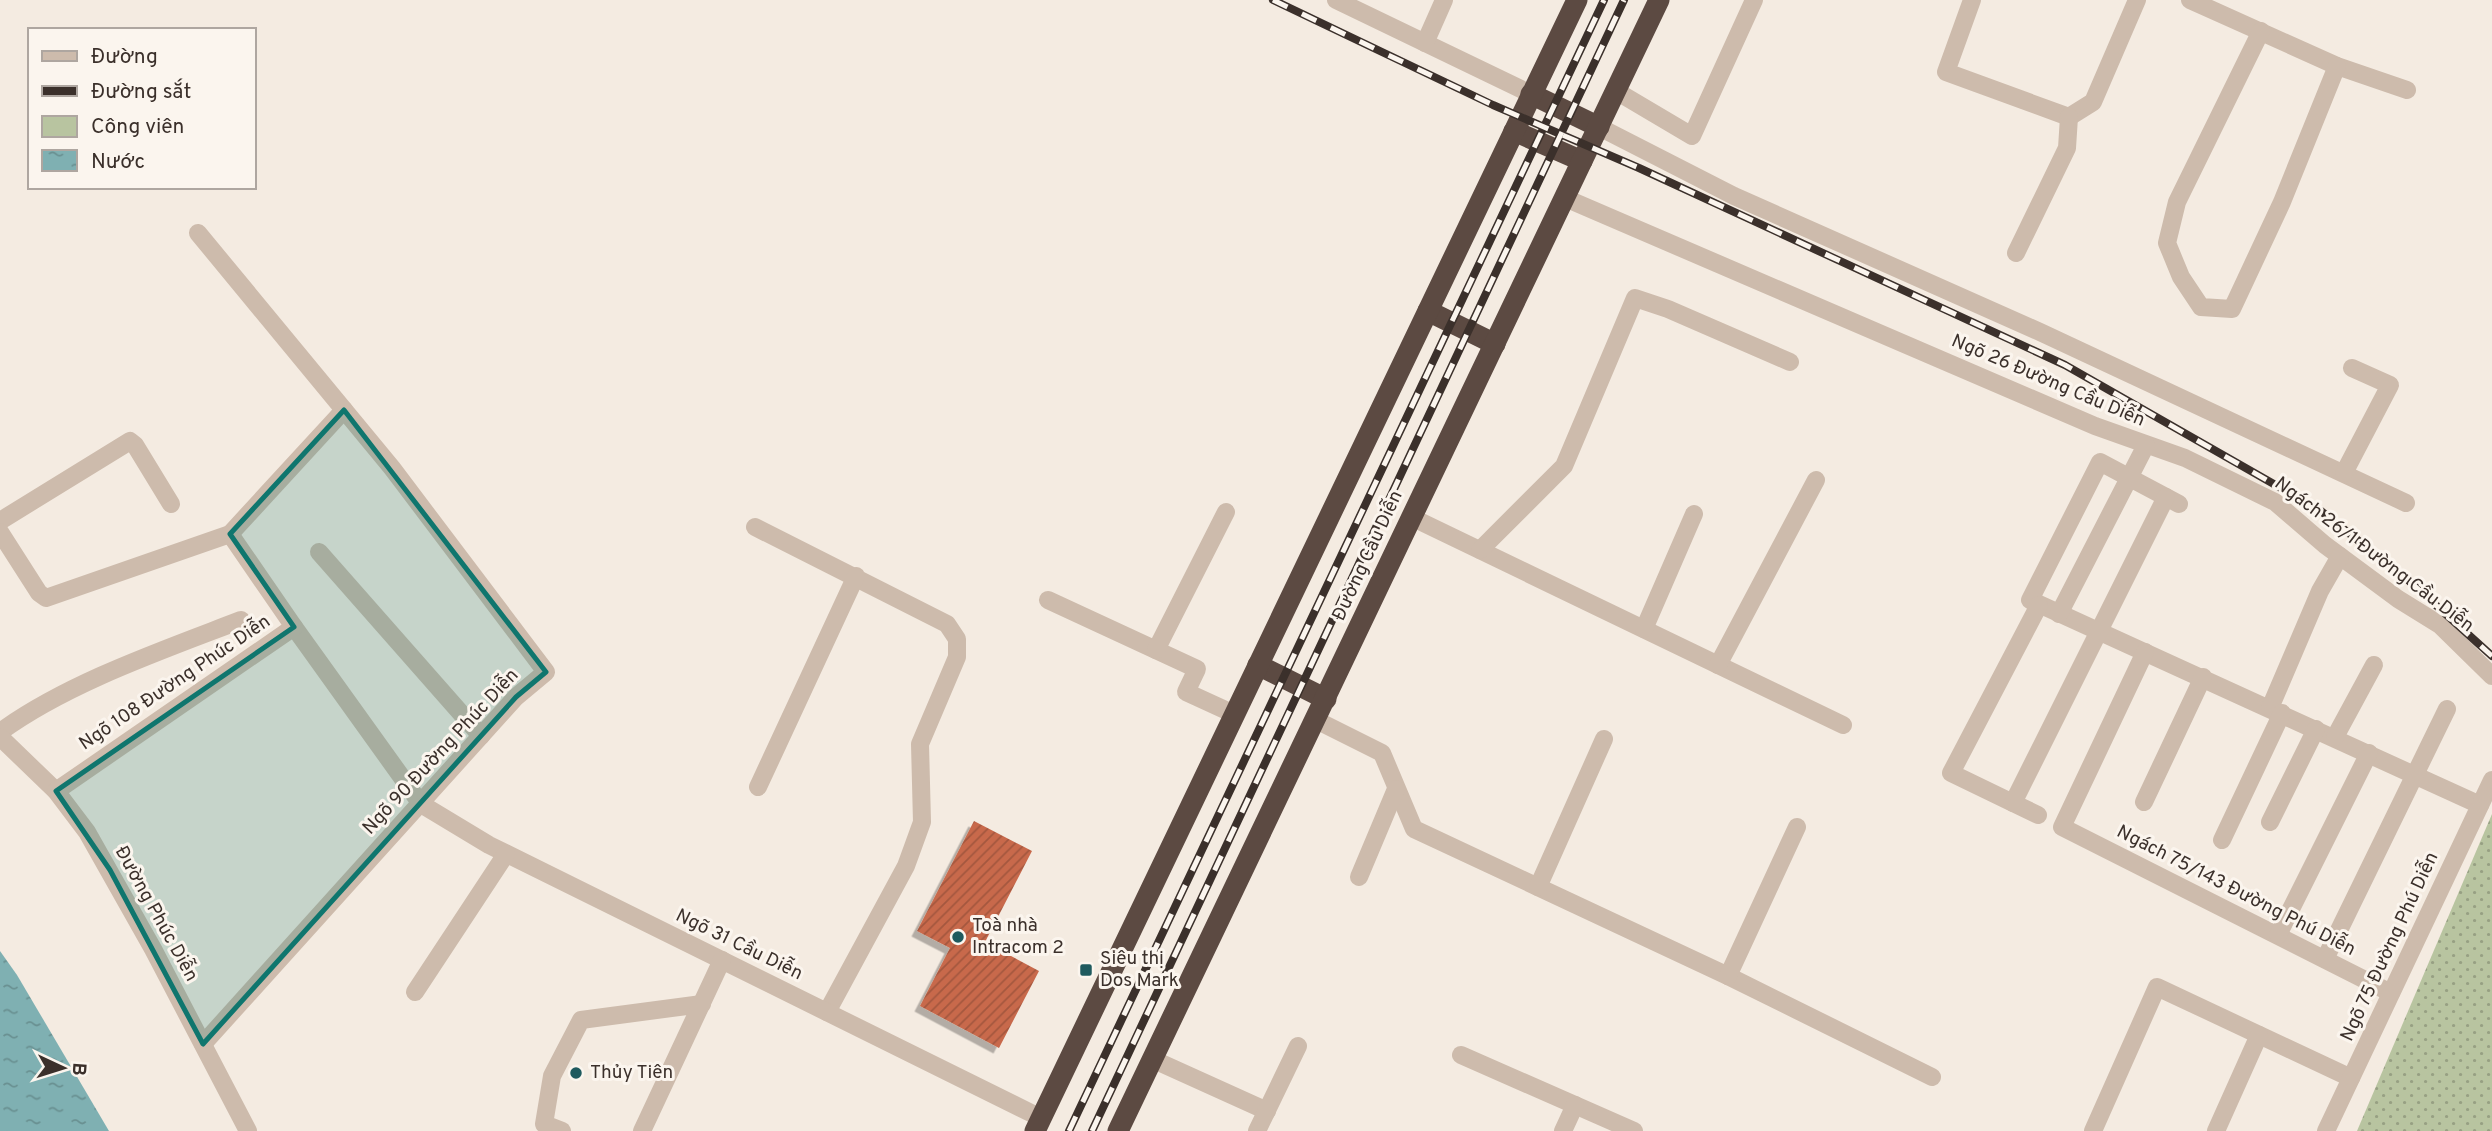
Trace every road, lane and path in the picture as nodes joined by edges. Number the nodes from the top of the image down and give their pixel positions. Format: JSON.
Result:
{"nodes":[{"id":1,"x":1336,"y":0,"type":"edge"},
{"id":2,"x":1444,"y":0,"type":"edge"},
{"id":3,"x":1577,"y":0,"type":"edge"},
{"id":4,"x":1659,"y":0,"type":"edge"},
{"id":5,"x":1755,"y":0,"type":"edge"},
{"id":6,"x":1972,"y":0,"type":"edge"},
{"id":7,"x":2137,"y":0,"type":"edge"},
{"id":8,"x":2190,"y":0,"type":"edge"},
{"id":9,"x":2261,"y":32,"type":"junction"},
{"id":10,"x":1425,"y":43,"type":"junction"},
{"id":11,"x":2337,"y":66,"type":"junction"},
{"id":12,"x":2407,"y":90,"type":"dead end"},
{"id":13,"x":1616,"y":91,"type":"junction"},
{"id":14,"x":1531,"y":94,"type":"junction"},
{"id":15,"x":2069,"y":117,"type":"junction"},
{"id":16,"x":1599,"y":127,"type":"junction"},
{"id":17,"x":1514,"y":131,"type":"junction"},
{"id":18,"x":1582,"y":161,"type":"junction"},
{"id":19,"x":1565,"y":198,"type":"junction"},
{"id":20,"x":198,"y":233,"type":"dead end"},
{"id":21,"x":2017,"y":253,"type":"dead end"},
{"id":22,"x":1428,"y":311,"type":"junction"},
{"id":23,"x":1495,"y":344,"type":"junction"},
{"id":24,"x":1790,"y":362,"type":"dead end"},
{"id":25,"x":2352,"y":368,"type":"dead end"},
{"id":26,"x":344,"y":410,"type":"junction"},
{"id":27,"x":2147,"y":445,"type":"junction"},
{"id":28,"x":2344,"y":473,"type":"junction"},
{"id":29,"x":2130,"y":477,"type":"junction"},
{"id":30,"x":1816,"y":480,"type":"dead end"},
{"id":31,"x":2406,"y":503,"type":"dead end"},
{"id":32,"x":170,"y":504,"type":"dead end"},
{"id":33,"x":1226,"y":512,"type":"dead end"},
{"id":34,"x":1694,"y":514,"type":"dead end"},
{"id":35,"x":1411,"y":517,"type":"junction"},
{"id":36,"x":0,"y":521,"type":"edge"},
{"id":37,"x":755,"y":527,"type":"dead end"},
{"id":38,"x":0,"y":532,"type":"edge"},
{"id":39,"x":230,"y":534,"type":"junction"},
{"id":40,"x":1480,"y":550,"type":"junction"},
{"id":41,"x":319,"y":552,"type":"dead end"},
{"id":42,"x":2340,"y":556,"type":"junction"},
{"id":43,"x":856,"y":576,"type":"junction"},
{"id":44,"x":1048,"y":600,"type":"dead end"},
{"id":45,"x":2039,"y":605,"type":"junction"},
{"id":46,"x":2059,"y":614,"type":"junction"},
{"id":47,"x":241,"y":620,"type":"dead end"},
{"id":48,"x":295,"y":627,"type":"junction"},
{"id":49,"x":1644,"y":629,"type":"junction"},
{"id":50,"x":2101,"y":633,"type":"junction"},
{"id":51,"x":1156,"y":650,"type":"junction"},
{"id":52,"x":2145,"y":652,"type":"junction"},
{"id":53,"x":1718,"y":664,"type":"junction"},
{"id":54,"x":2374,"y":665,"type":"dead end"},
{"id":55,"x":1258,"y":666,"type":"junction"},
{"id":56,"x":2492,"y":676,"type":"edge"},
{"id":57,"x":2203,"y":677,"type":"junction"},
{"id":58,"x":1326,"y":699,"type":"junction"},
{"id":59,"x":2447,"y":709,"type":"dead end"},
{"id":60,"x":2276,"y":710,"type":"junction"},
{"id":61,"x":1234,"y":714,"type":"junction"},
{"id":62,"x":1316,"y":720,"type":"junction"},
{"id":63,"x":1843,"y":724,"type":"dead end"},
{"id":64,"x":2316,"y":729,"type":"junction"},
{"id":65,"x":0,"y":735,"type":"edge"},
{"id":66,"x":481,"y":736,"type":"junction"},
{"id":67,"x":2335,"y":737,"type":"junction"},
{"id":68,"x":1604,"y":739,"type":"dead end"},
{"id":69,"x":2368,"y":753,"type":"junction"},
{"id":70,"x":2415,"y":774,"type":"junction"},
{"id":71,"x":2492,"y":780,"type":"edge"},
{"id":72,"x":758,"y":787,"type":"dead end"},
{"id":73,"x":1396,"y":789,"type":"junction"},
{"id":74,"x":56,"y":790,"type":"junction"},
{"id":75,"x":2144,"y":802,"type":"dead end"},
{"id":76,"x":2013,"y":803,"type":"junction"},
{"id":77,"x":421,"y":804,"type":"junction"},
{"id":78,"x":2480,"y":804,"type":"junction"},
{"id":79,"x":2038,"y":815,"type":"dead end"},
{"id":80,"x":2270,"y":821,"type":"dead end"},
{"id":81,"x":1797,"y":827,"type":"dead end"},
{"id":82,"x":2222,"y":840,"type":"dead end"},
{"id":83,"x":506,"y":854,"type":"junction"},
{"id":84,"x":1359,"y":877,"type":"dead end"},
{"id":85,"x":1538,"y":887,"type":"junction"},
{"id":86,"x":2278,"y":935,"type":"junction"},
{"id":87,"x":2325,"y":959,"type":"junction"},
{"id":88,"x":722,"y":960,"type":"junction"},
{"id":89,"x":1728,"y":976,"type":"junction"},
{"id":90,"x":415,"y":992,"type":"dead end"},
{"id":91,"x":2391,"y":993,"type":"junction"},
{"id":92,"x":702,"y":1004,"type":"junction"},
{"id":93,"x":827,"y":1013,"type":"junction"},
{"id":94,"x":2259,"y":1035,"type":"junction"},
{"id":95,"x":203,"y":1044,"type":"junction"},
{"id":96,"x":1298,"y":1046,"type":"dead end"},
{"id":97,"x":1461,"y":1055,"type":"dead end"},
{"id":98,"x":1152,"y":1059,"type":"junction"},
{"id":99,"x":1933,"y":1077,"type":"dead end"},
{"id":100,"x":2351,"y":1078,"type":"junction"},
{"id":101,"x":1575,"y":1105,"type":"junction"},
{"id":102,"x":1267,"y":1111,"type":"junction"},
{"id":103,"x":1038,"y":1125,"type":"edge"},
{"id":104,"x":248,"y":1131,"type":"edge"},
{"id":105,"x":562,"y":1131,"type":"edge"},
{"id":106,"x":642,"y":1131,"type":"edge"},
{"id":107,"x":1118,"y":1131,"type":"edge"},
{"id":108,"x":1257,"y":1131,"type":"edge"},
{"id":109,"x":1563,"y":1131,"type":"edge"},
{"id":110,"x":1634,"y":1131,"type":"edge"},
{"id":111,"x":2093,"y":1131,"type":"edge"},
{"id":112,"x":2216,"y":1131,"type":"edge"},
{"id":113,"x":2326,"y":1131,"type":"edge"}],
"edges":[{"from":1,"to":10,"type":"street"},
{"from":2,"to":10,"type":"street"},
{"from":3,"to":14,"type":"highway"},
{"from":4,"to":13,"type":"highway","name":"Đường Cầu Diễn"},
{"from":5,"to":13,"type":"street"},
{"from":6,"to":15,"type":"street"},
{"from":7,"to":15,"type":"street"},
{"from":8,"to":9,"type":"street"},
{"from":9,"to":11,"type":"street"},
{"from":9,"to":11,"type":"street"},
{"from":10,"to":14,"type":"street"},
{"from":11,"to":12,"type":"street"},
{"from":13,"to":16,"type":"highway","name":"Đường Cầu Diễn"},
{"from":14,"to":16,"type":"highway"},
{"from":14,"to":17,"type":"highway"},
{"from":15,"to":21,"type":"street"},
{"from":16,"to":18,"type":"highway","name":"Đường Cầu Diễn"},
{"from":16,"to":28,"type":"street"},
{"from":17,"to":18,"type":"highway"},
{"from":17,"to":22,"type":"highway"},
{"from":18,"to":19,"type":"highway","name":"Đường Cầu Diễn"},
{"from":19,"to":23,"type":"highway","name":"Đường Cầu Diễn"},
{"from":19,"to":27,"type":"street","name":"Ngõ 26 Đường Cầu Diễn"},
{"from":20,"to":26,"type":"street","name":"Ngõ 90 Đường Phúc Diễn"},
{"from":22,"to":23,"type":"highway"},
{"from":22,"to":55,"type":"highway"},
{"from":23,"to":35,"type":"highway","name":"Đường Cầu Diễn"},
{"from":24,"to":40,"type":"street"},
{"from":25,"to":28,"type":"street"},
{"from":26,"to":39,"type":"street"},
{"from":26,"to":66,"type":"street","name":"Ngõ 90 Đường Phúc Diễn"},
{"from":27,"to":29,"type":"street","name":"Ngõ 26 Đường Cầu Diễn"},
{"from":27,"to":42,"type":"street","name":"Ngách 26/1 Đường Cầu Diễn"},
{"from":28,"to":31,"type":"street"},
{"from":29,"to":45,"type":"street"},
{"from":29,"to":46,"type":"street","name":"Ngõ 26 Đường Cầu Diễn"},
{"from":29,"to":50,"type":"street"},
{"from":30,"to":53,"type":"street"},
{"from":32,"to":36,"type":"street"},
{"from":33,"to":51,"type":"street"},
{"from":34,"to":49,"type":"street"},
{"from":35,"to":40,"type":"street"},
{"from":35,"to":58,"type":"highway","name":"Đường Cầu Diễn"},
{"from":37,"to":43,"type":"street"},
{"from":38,"to":39,"type":"street"},
{"from":39,"to":48,"type":"street","name":"Ngõ 108 Đường Phúc Diễn"},
{"from":40,"to":49,"type":"street"},
{"from":41,"to":66,"type":"street"},
{"from":42,"to":56,"type":"street","name":"Ngách 26/1 Đường Cầu Diễn"},
{"from":42,"to":60,"type":"street"},
{"from":43,"to":72,"type":"street"},
{"from":43,"to":93,"type":"street"},
{"from":44,"to":51,"type":"street"},
{"from":45,"to":46,"type":"street"},
{"from":45,"to":76,"type":"street"},
{"from":46,"to":50,"type":"street"},
{"from":47,"to":65,"type":"street"},
{"from":48,"to":74,"type":"street","name":"Ngõ 108 Đường Phúc Diễn"},
{"from":48,"to":77,"type":"street"},
{"from":49,"to":53,"type":"street"},
{"from":50,"to":52,"type":"street"},
{"from":50,"to":76,"type":"street"},
{"from":51,"to":61,"type":"street"},
{"from":52,"to":57,"type":"street"},
{"from":52,"to":86,"type":"street","name":"Ngách 75/143 Đường Phú Diễn"},
{"from":53,"to":63,"type":"street"},
{"from":54,"to":67,"type":"street"},
{"from":55,"to":58,"type":"highway"},
{"from":55,"to":61,"type":"highway"},
{"from":57,"to":60,"type":"street"},
{"from":57,"to":75,"type":"street"},
{"from":58,"to":62,"type":"highway","name":"Đường Cầu Diễn"},
{"from":59,"to":70,"type":"street"},
{"from":60,"to":64,"type":"street"},
{"from":60,"to":82,"type":"street"},
{"from":61,"to":103,"type":"highway"},
{"from":62,"to":73,"type":"street"},
{"from":62,"to":98,"type":"highway","name":"Đường Cầu Diễn"},
{"from":64,"to":67,"type":"street"},
{"from":64,"to":80,"type":"street"},
{"from":65,"to":74,"type":"street","name":"Đường Phúc Diễn"},
{"from":66,"to":77,"type":"street","name":"Ngõ 90 Đường Phúc Diễn"},
{"from":67,"to":69,"type":"street"},
{"from":68,"to":85,"type":"street"},
{"from":69,"to":70,"type":"street"},
{"from":69,"to":86,"type":"street"},
{"from":70,"to":78,"type":"street"},
{"from":70,"to":87,"type":"street"},
{"from":71,"to":78,"type":"street","name":"Ngõ 75 Đường Phú Diễn"},
{"from":73,"to":84,"type":"street"},
{"from":73,"to":85,"type":"street"},
{"from":74,"to":95,"type":"street","name":"Đường Phúc Diễn"},
{"from":76,"to":79,"type":"street"},
{"from":77,"to":83,"type":"street","name":"Ngõ 31 Cầu Diễn"},
{"from":77,"to":95,"type":"street","name":"Ngõ 90 Đường Phúc Diễn"},
{"from":78,"to":91,"type":"street","name":"Ngõ 75 Đường Phú Diễn"},
{"from":81,"to":89,"type":"street"},
{"from":83,"to":88,"type":"street","name":"Ngõ 31 Cầu Diễn"},
{"from":83,"to":90,"type":"street"},
{"from":85,"to":89,"type":"street"},
{"from":86,"to":87,"type":"street","name":"Ngách 75/143 Đường Phú Diễn"},
{"from":87,"to":91,"type":"street","name":"Ngách 75/143 Đường Phú Diễn"},
{"from":88,"to":92,"type":"street"},
{"from":88,"to":93,"type":"street","name":"Ngõ 31 Cầu Diễn"},
{"from":89,"to":99,"type":"street"},
{"from":91,"to":100,"type":"street","name":"Ngõ 75 Đường Phú Diễn"},
{"from":92,"to":105,"type":"street"},
{"from":92,"to":106,"type":"street"},
{"from":93,"to":103,"type":"street","name":"Ngõ 31 Cầu Diễn"},
{"from":94,"to":100,"type":"street"},
{"from":94,"to":111,"type":"street"},
{"from":94,"to":112,"type":"street"},
{"from":95,"to":104,"type":"street","name":"Đường Phúc Diễn"},
{"from":96,"to":102,"type":"street"},
{"from":97,"to":101,"type":"street"},
{"from":98,"to":102,"type":"street"},
{"from":98,"to":107,"type":"highway","name":"Đường Cầu Diễn"},
{"from":100,"to":113,"type":"street","name":"Ngõ 75 Đường Phú Diễn"},
{"from":101,"to":109,"type":"street"},
{"from":101,"to":110,"type":"street"},
{"from":102,"to":108,"type":"street"}]}
